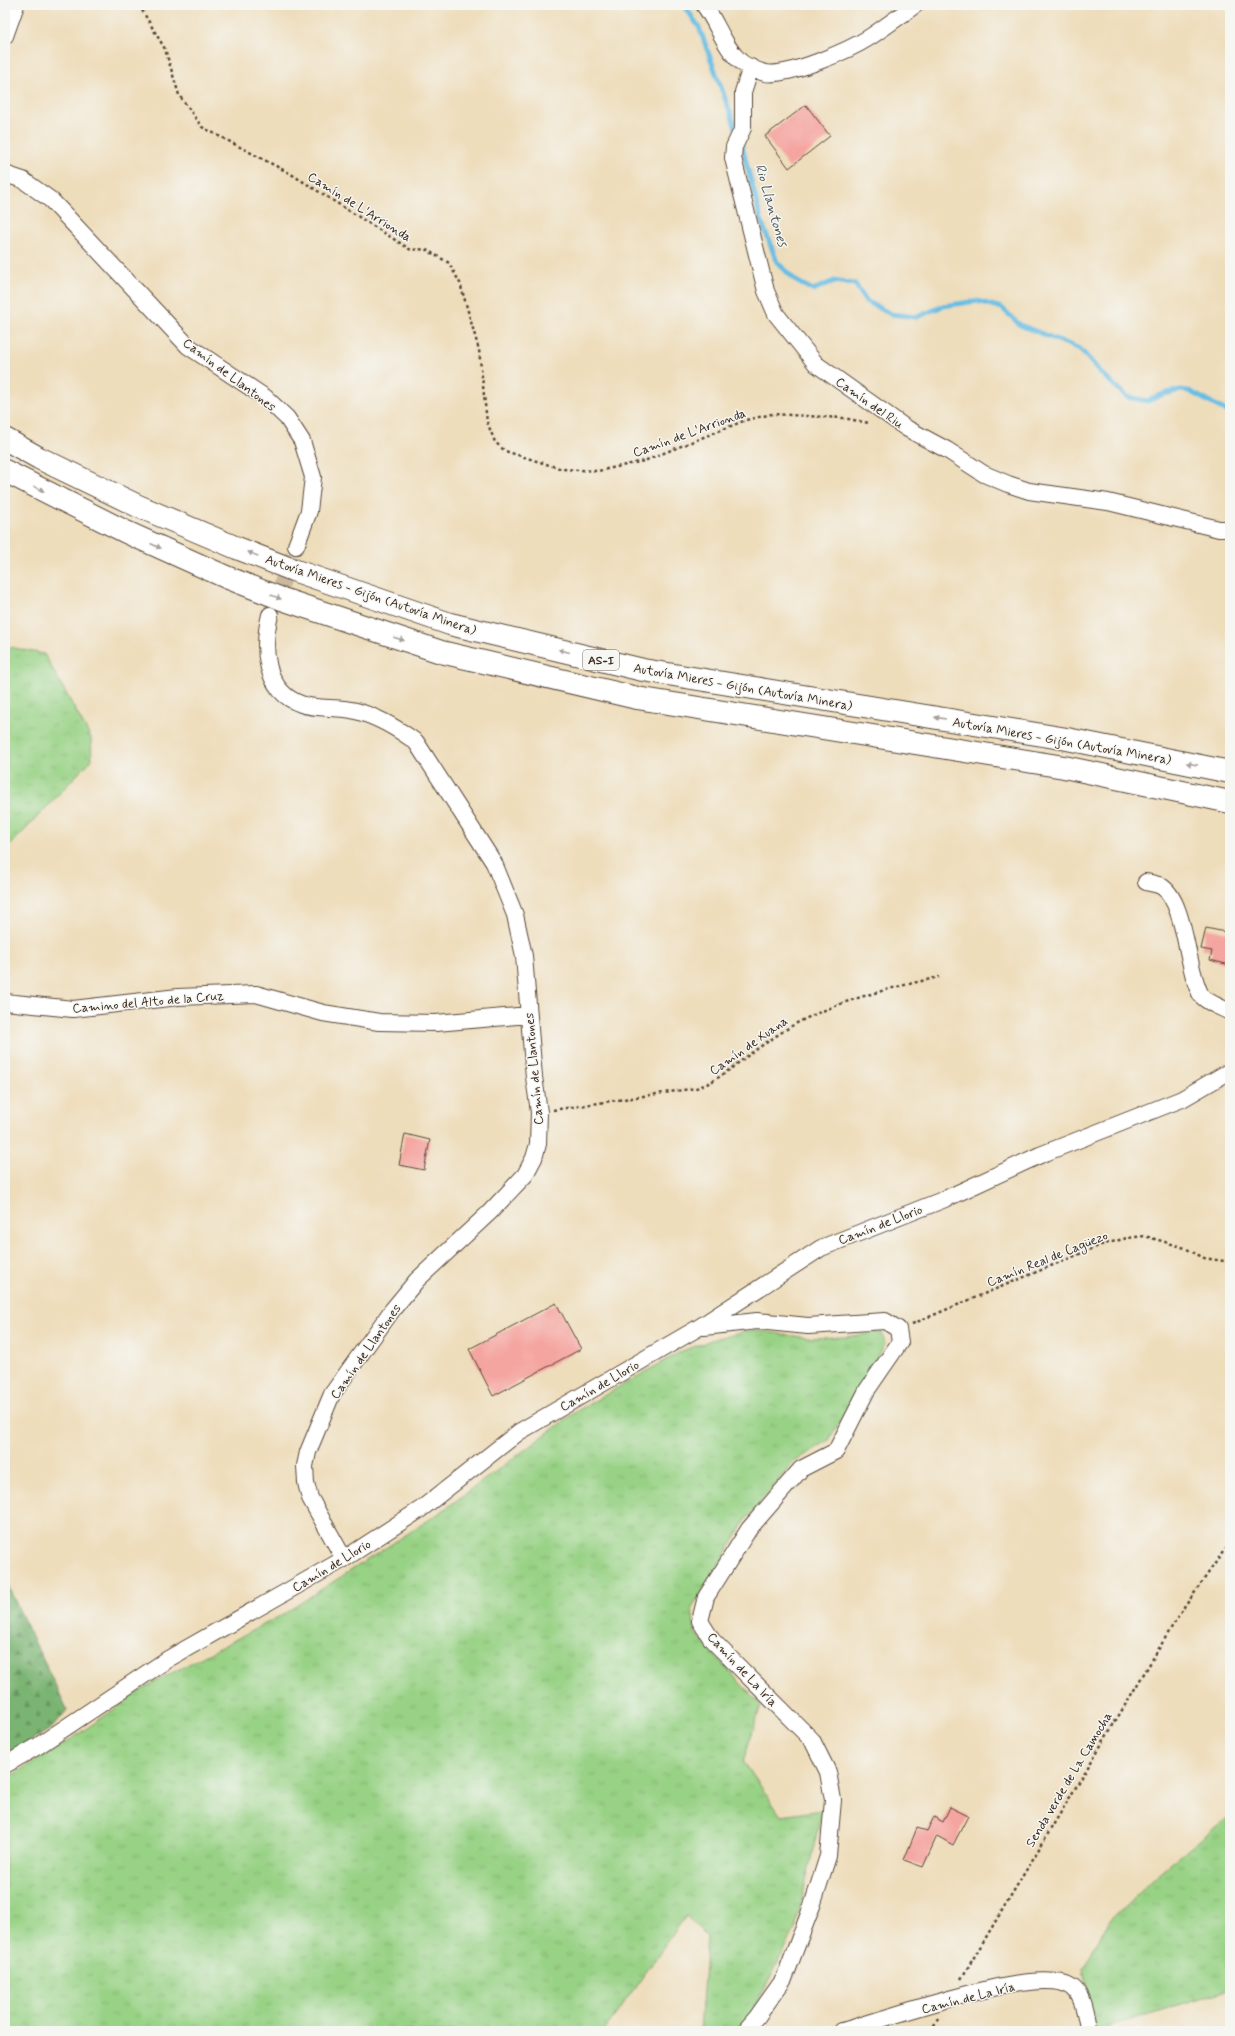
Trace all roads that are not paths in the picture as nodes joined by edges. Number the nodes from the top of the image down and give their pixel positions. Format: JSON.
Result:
{"nodes":[{"id":1,"x":16,"y":5,"type":"edge"},
{"id":2,"x":704,"y":5,"type":"edge"},
{"id":3,"x":915,"y":5,"type":"edge"},
{"id":4,"x":5,"y":36,"type":"edge"},
{"id":5,"x":751,"y":67,"type":"junction"},
{"id":6,"x":5,"y":174,"type":"edge"},
{"id":7,"x":5,"y":439,"type":"edge"},
{"id":8,"x":5,"y":471,"type":"edge"},
{"id":9,"x":1230,"y":529,"type":"edge"},
{"id":10,"x":296,"y":546,"type":"tunnel mouth"},
{"id":11,"x":270,"y":615,"type":"tunnel mouth"},
{"id":12,"x":1230,"y":772,"type":"edge"},
{"id":13,"x":1230,"y":802,"type":"edge"},
{"id":14,"x":1146,"y":882,"type":"dead end"},
{"id":15,"x":5,"y":1002,"type":"edge"},
{"id":16,"x":1230,"y":1012,"type":"edge"},
{"id":17,"x":528,"y":1015,"type":"junction"},
{"id":18,"x":1230,"y":1071,"type":"edge"},
{"id":19,"x":698,"y":1328,"type":"junction"},
{"id":20,"x":344,"y":1559,"type":"junction"},
{"id":21,"x":5,"y":1765,"type":"edge"},
{"id":22,"x":745,"y":2031,"type":"edge"},
{"id":23,"x":842,"y":2031,"type":"edge"},
{"id":24,"x":1089,"y":2031,"type":"edge"}],
"edges":[{"from":1,"to":4,"type":"street"},
{"from":2,"to":5,"type":"street"},
{"from":3,"to":5,"type":"street"},
{"from":5,"to":9,"type":"street","name":"Camín del Riu"},
{"from":6,"to":10,"type":"street","name":"Camín de Llantones"},
{"from":12,"to":7,"type":"highway","name":"Autovía Mieres - Gijón (Autovía Minera)","number":"AS-I","one_way":true},
{"from":8,"to":13,"type":"highway","name":"Autovía Mieres - Gijón (Autovía Minera)","number":"AS-I","one_way":true},
{"from":11,"to":17,"type":"street","name":"Camín de Llantones"},
{"from":14,"to":16,"type":"street"},
{"from":15,"to":17,"type":"street","name":"Camino del Alto de la Cruz"},
{"from":17,"to":20,"type":"street","name":"Camín de Llantones"},
{"from":18,"to":19,"type":"street","name":"Camín de Llorio"},
{"from":19,"to":20,"type":"street","name":"Camín de Llorio"},
{"from":19,"to":22,"type":"street","name":"Camín de La Iría"},
{"from":20,"to":21,"type":"street","name":"Camín de Llorio"},
{"from":23,"to":24,"type":"street","name":"Camín de La Iría"}]}
